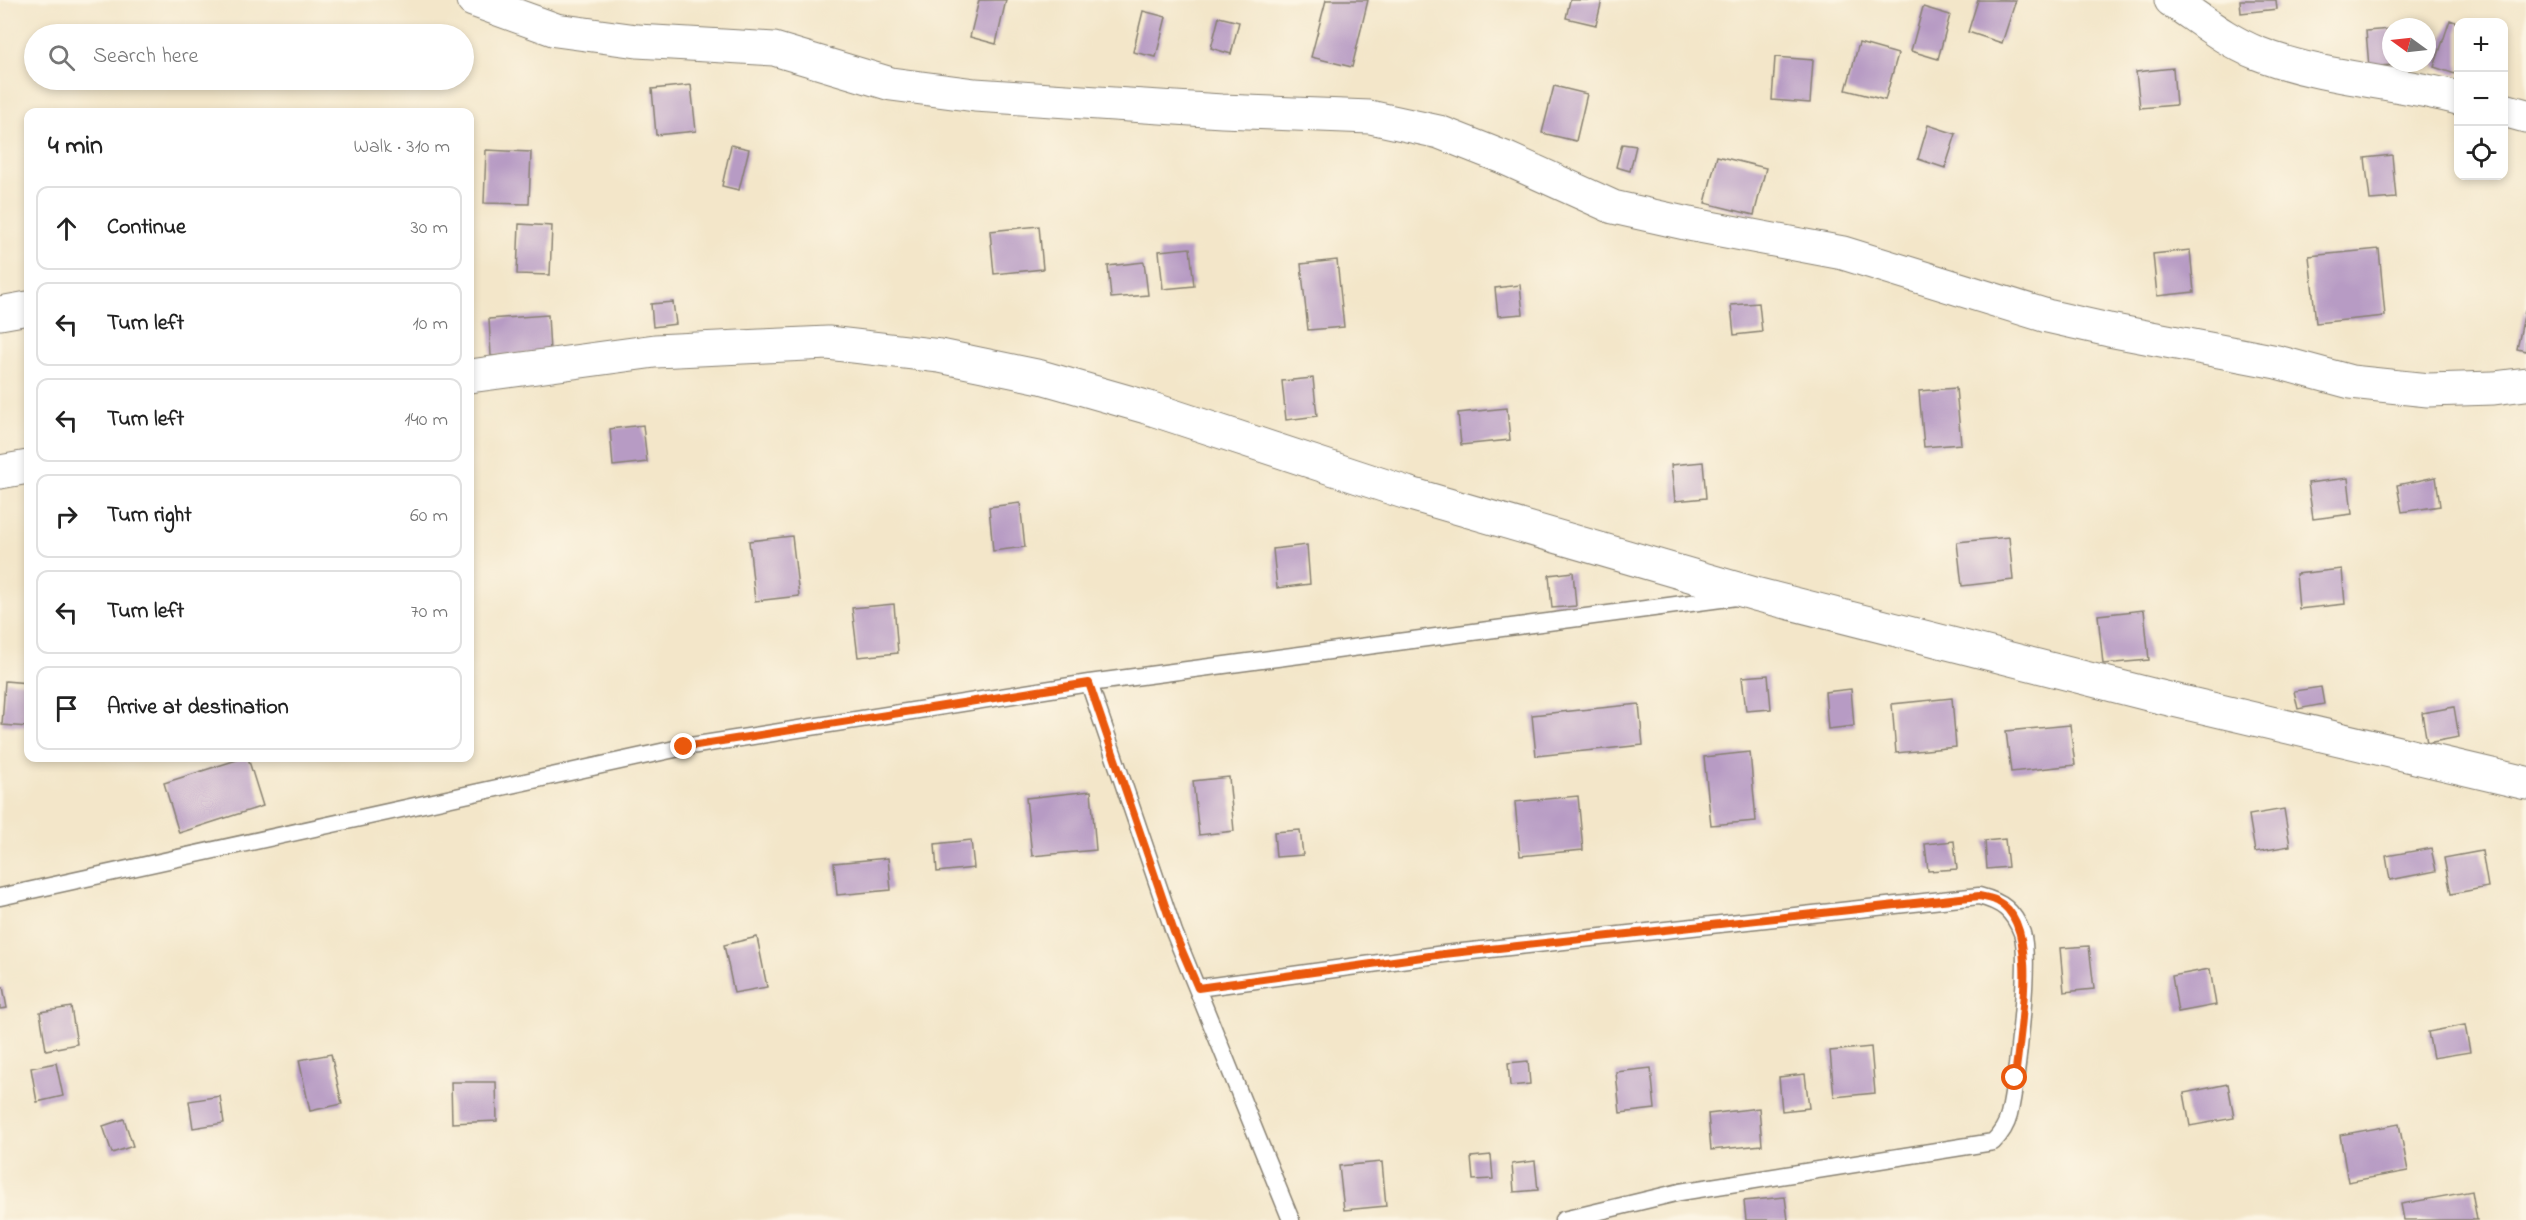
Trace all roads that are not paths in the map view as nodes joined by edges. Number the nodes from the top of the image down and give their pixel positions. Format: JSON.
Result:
{"nodes":[{"id":1,"x":473,"y":0,"type":"edge"},
{"id":2,"x":2171,"y":0,"type":"edge"},
{"id":3,"x":2454,"y":97,"type":"edge"},
{"id":4,"x":2508,"y":111,"type":"edge"},
{"id":5,"x":2526,"y":116,"type":"edge"},
{"id":6,"x":24,"y":309,"type":"edge"},
{"id":7,"x":0,"y":313,"type":"edge"},
{"id":8,"x":474,"y":375,"type":"edge"},
{"id":9,"x":2526,"y":384,"type":"edge"},
{"id":10,"x":24,"y":468,"type":"edge"},
{"id":11,"x":0,"y":472,"type":"edge"},
{"id":12,"x":1755,"y":594,"type":"junction"},
{"id":13,"x":1089,"y":683,"type":"junction"},
{"id":14,"x":2526,"y":783,"type":"edge"},
{"id":15,"x":0,"y":897,"type":"edge"},
{"id":16,"x":1198,"y":988,"type":"junction"},
{"id":17,"x":1291,"y":1220,"type":"edge"},
{"id":18,"x":1563,"y":1220,"type":"edge"}],
"edges":[{"from":1,"to":9,"type":"street"},
{"from":2,"to":3,"type":"street"},
{"from":4,"to":5,"type":"street"},
{"from":6,"to":7,"type":"street"},
{"from":8,"to":12,"type":"street"},
{"from":10,"to":11,"type":"street"},
{"from":12,"to":13,"type":"lane"},
{"from":12,"to":14,"type":"street"},
{"from":13,"to":15,"type":"lane"},
{"from":13,"to":16,"type":"lane"},
{"from":16,"to":17,"type":"lane"},
{"from":16,"to":18,"type":"lane"}]}
